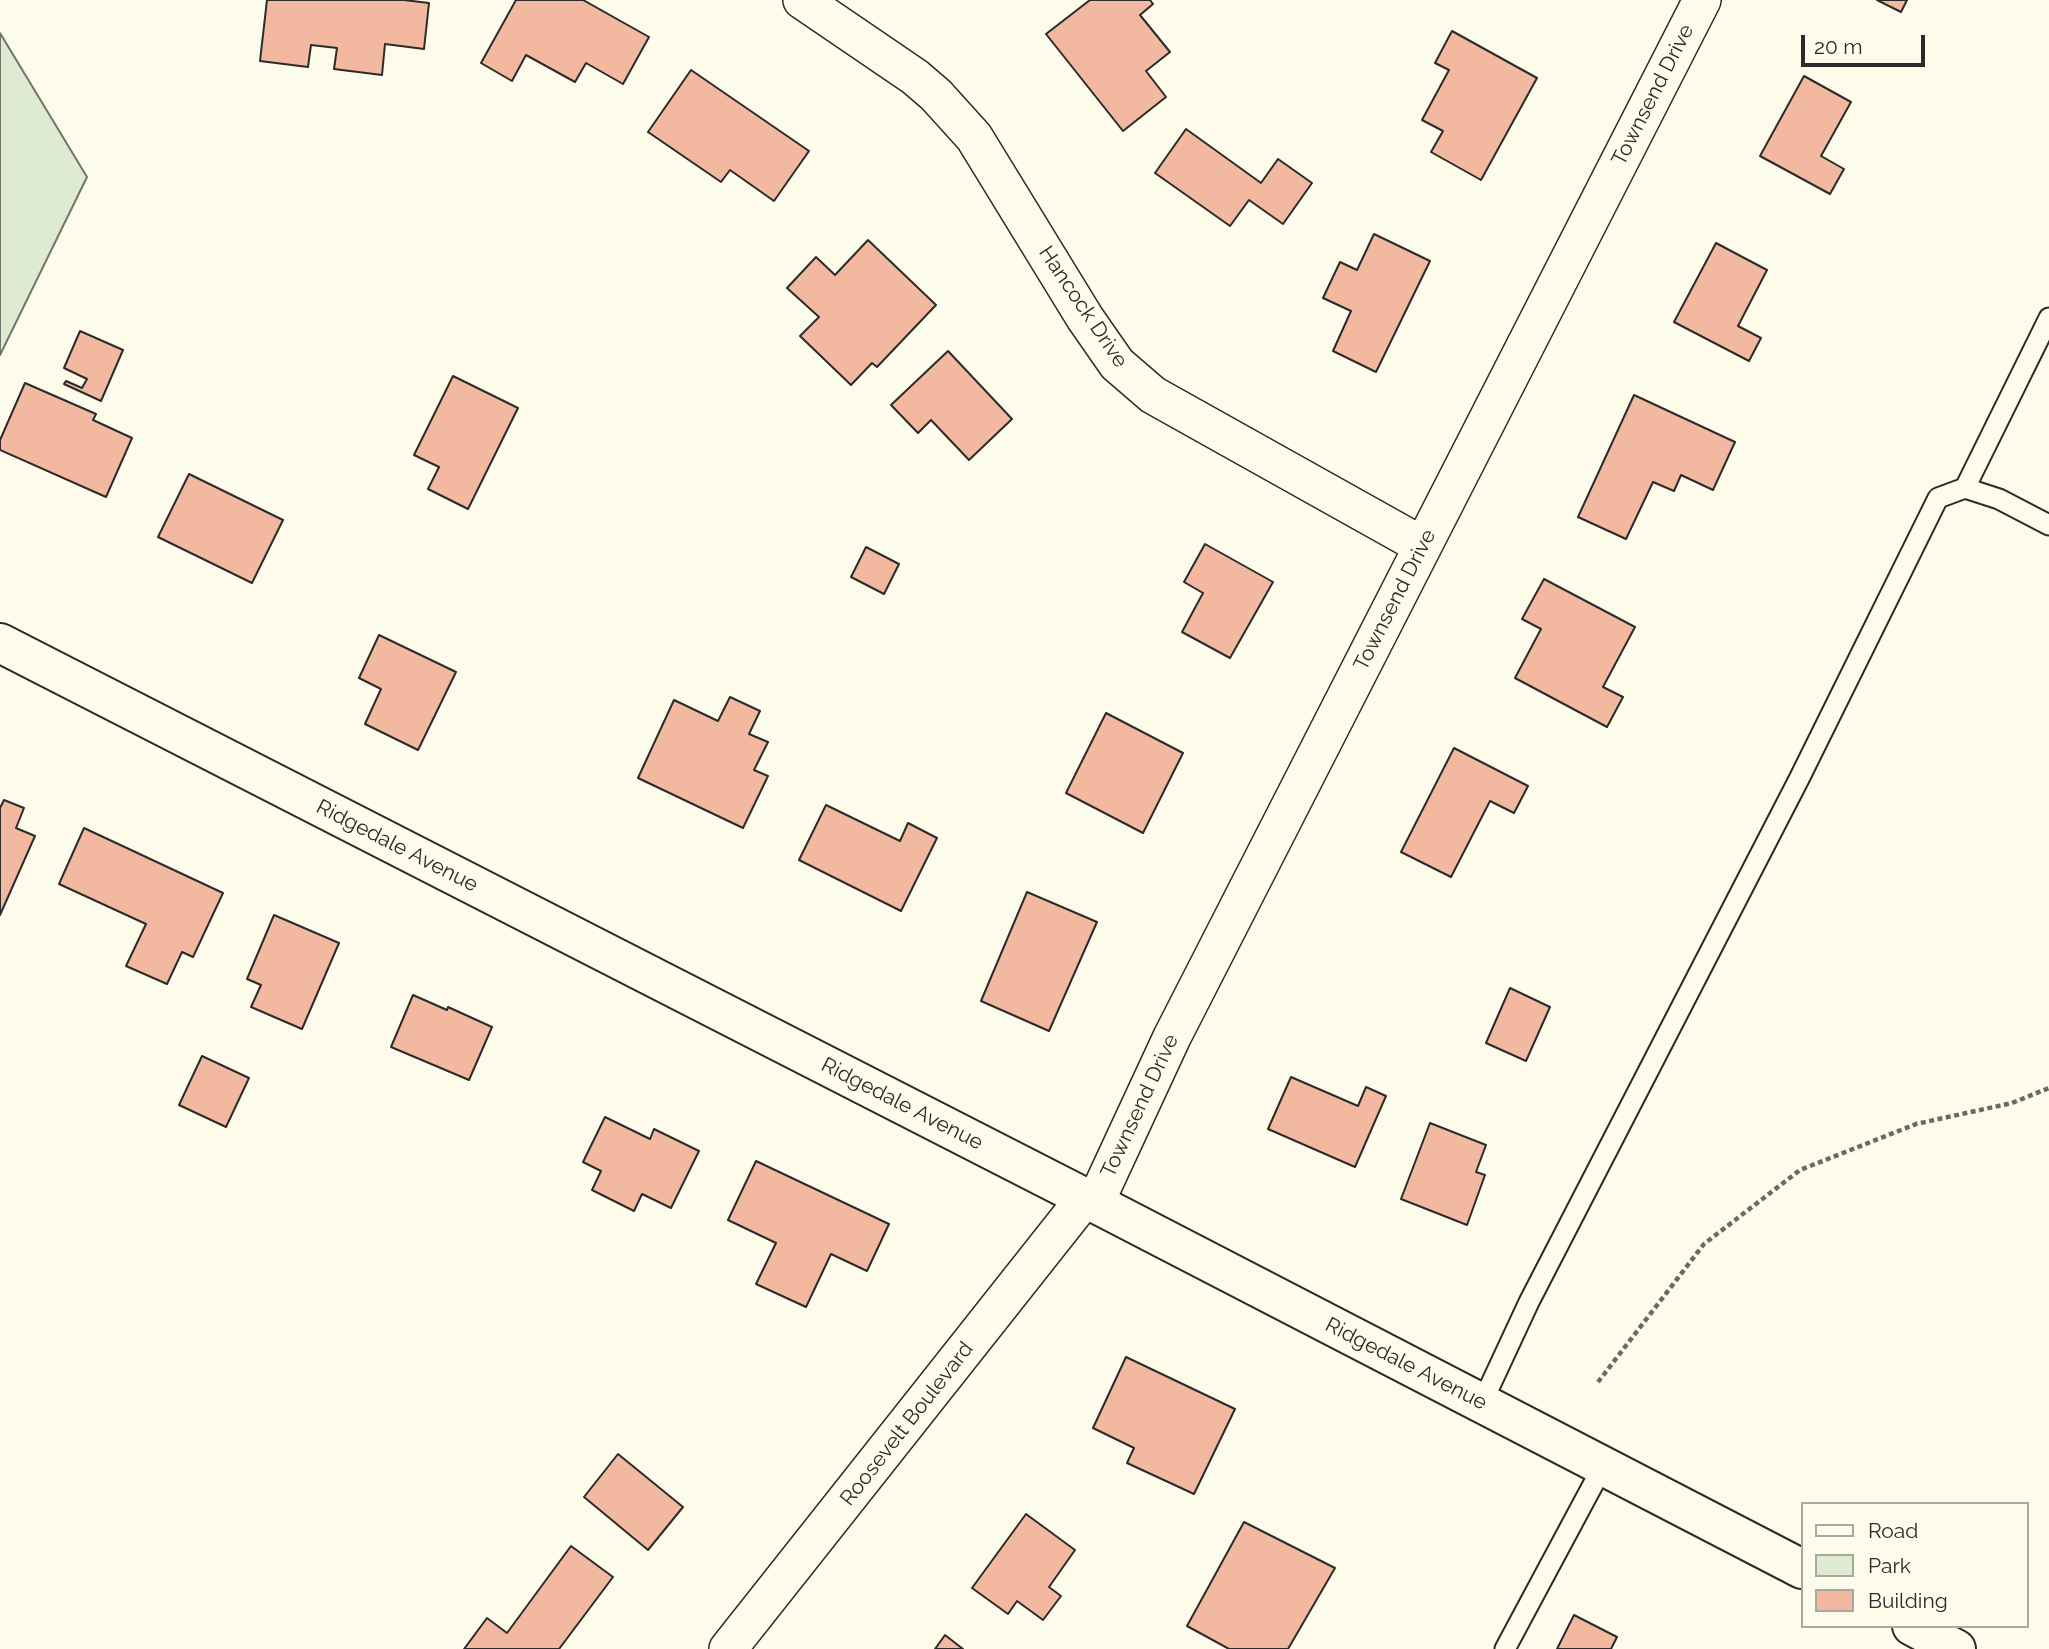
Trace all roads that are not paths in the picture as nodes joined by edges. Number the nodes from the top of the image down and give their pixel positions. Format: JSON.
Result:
{"nodes":[{"id":1,"x":802,"y":0,"type":"edge"},
{"id":2,"x":1702,"y":0,"type":"edge"},
{"id":3,"x":2049,"y":318,"type":"edge"},
{"id":4,"x":1965,"y":488,"type":"junction"},
{"id":5,"x":2049,"y":525,"type":"edge"},
{"id":6,"x":1423,"y":545,"type":"junction"},
{"id":7,"x":0,"y":643,"type":"edge"},
{"id":8,"x":1090,"y":1200,"type":"junction"},
{"id":9,"x":1482,"y":1403,"type":"junction"},
{"id":10,"x":1603,"y":1466,"type":"junction"},
{"id":11,"x":1800,"y":1568,"type":"edge"},
{"id":12,"x":1916,"y":1628,"type":"edge"},
{"id":13,"x":728,"y":1649,"type":"edge"},
{"id":14,"x":1504,"y":1649,"type":"edge"},
{"id":15,"x":1956,"y":1649,"type":"edge"}],
"edges":[{"from":1,"to":6,"type":"street","name":"Hancock Drive"},
{"from":2,"to":6,"type":"street","name":"Townsend Drive"},
{"from":3,"to":4,"type":"lane"},
{"from":4,"to":5,"type":"lane"},
{"from":4,"to":9,"type":"lane"},
{"from":6,"to":8,"type":"street","name":"Townsend Drive"},
{"from":7,"to":8,"type":"main road","name":"Ridgedale Avenue"},
{"from":8,"to":9,"type":"main road","name":"Ridgedale Avenue"},
{"from":8,"to":13,"type":"street","name":"Roosevelt Boulevard"},
{"from":9,"to":10,"type":"main road","name":"Ridgedale Avenue"},
{"from":10,"to":11,"type":"main road","name":"Ridgedale Avenue"},
{"from":10,"to":14,"type":"lane"},
{"from":12,"to":15,"type":"main road"}]}
